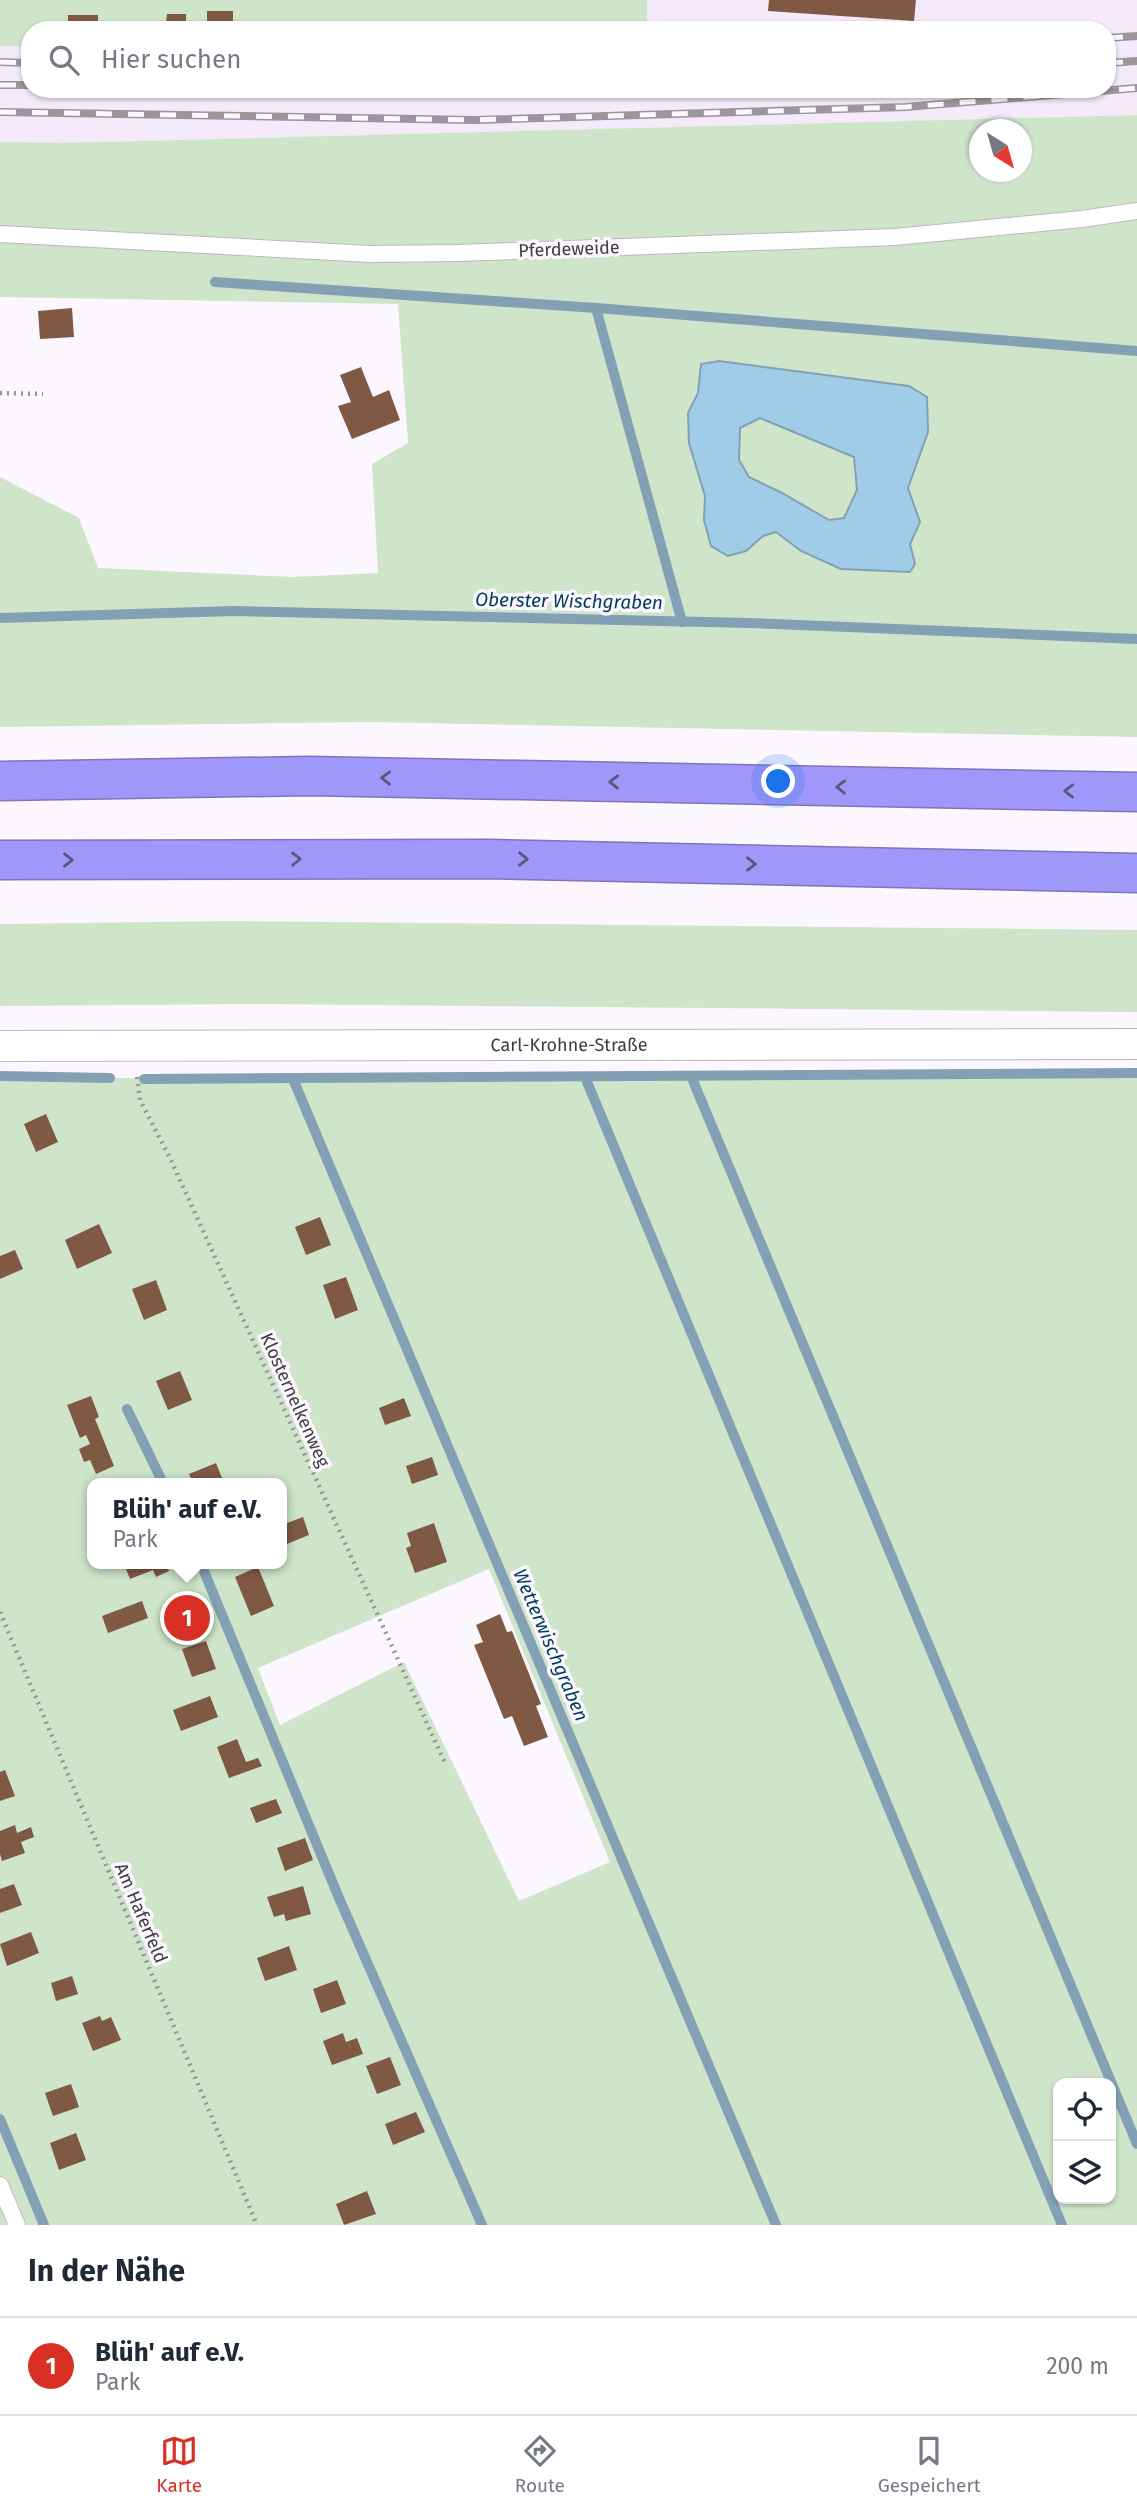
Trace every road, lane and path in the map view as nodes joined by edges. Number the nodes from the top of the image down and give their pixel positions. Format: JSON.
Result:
{"nodes":[{"id":1,"x":1137,"y":211,"type":"edge"},
{"id":2,"x":0,"y":234,"type":"edge"},
{"id":3,"x":0,"y":393,"type":"edge"},
{"id":4,"x":43,"y":394,"type":"dead end"},
{"id":5,"x":0,"y":781,"type":"edge"},
{"id":6,"x":1137,"y":792,"type":"edge"},
{"id":7,"x":0,"y":860,"type":"edge"},
{"id":8,"x":1137,"y":873,"type":"edge"},
{"id":9,"x":1137,"y":1044,"type":"edge"},
{"id":10,"x":132,"y":1045,"type":"junction"},
{"id":11,"x":0,"y":1046,"type":"edge"},
{"id":12,"x":0,"y":1612,"type":"edge"},
{"id":13,"x":445,"y":1763,"type":"dead end"},
{"id":14,"x":0,"y":2185,"type":"edge"},
{"id":15,"x":17,"y":2225,"type":"edge"},
{"id":16,"x":257,"y":2225,"type":"edge"}],
"edges":[{"from":1,"to":2,"type":"lane","name":"Pferdeweide"},
{"from":3,"to":4,"type":"path"},
{"from":6,"to":5,"type":"highway","one_way":true},
{"from":7,"to":8,"type":"highway","one_way":true},
{"from":9,"to":10,"type":"street","name":"Carl-Krohne-Straße"},
{"from":10,"to":11,"type":"street","name":"Carl-Krohne-Straße"},
{"from":10,"to":13,"type":"path","name":"Klosternelkenweg"},
{"from":12,"to":16,"type":"path","name":"Am Haferfeld"},
{"from":14,"to":15,"type":"lane"}]}
